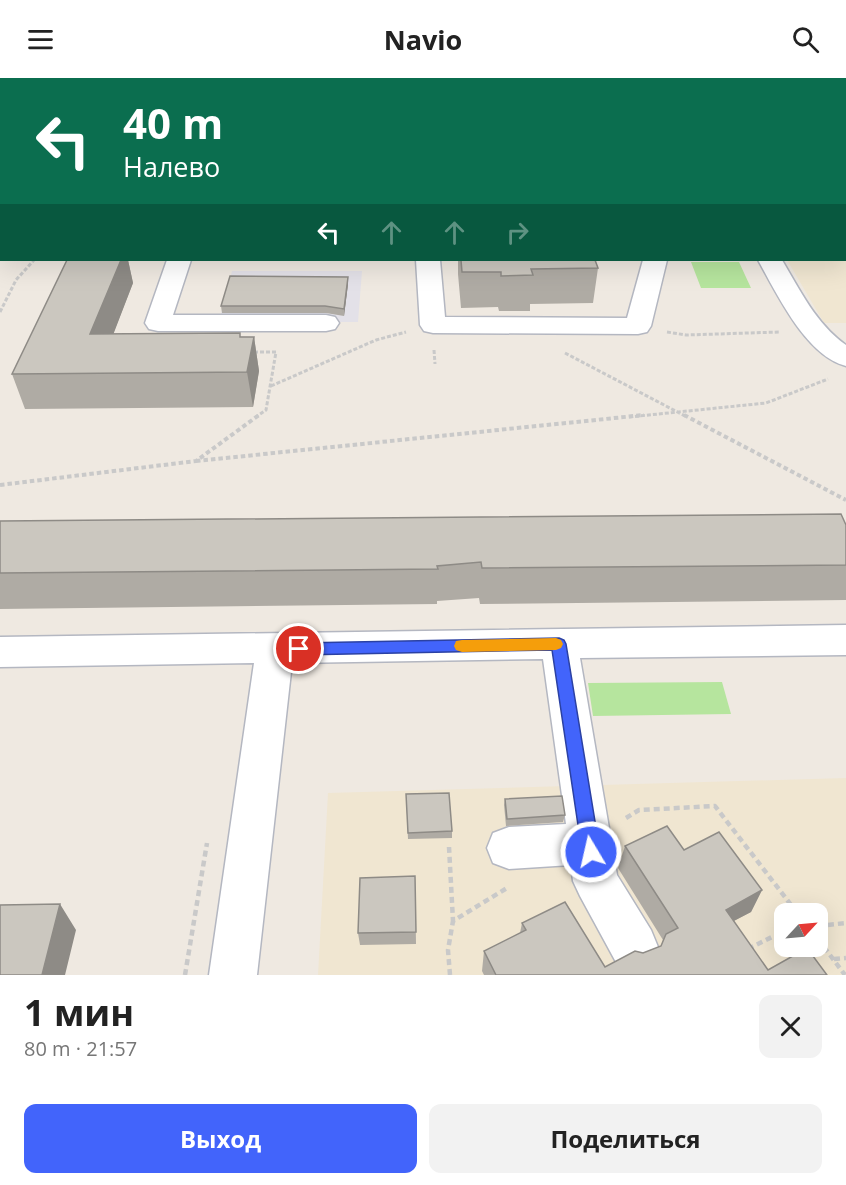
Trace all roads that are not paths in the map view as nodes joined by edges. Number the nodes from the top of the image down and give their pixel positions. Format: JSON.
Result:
{"nodes":[{"id":1,"x":179,"y":261,"type":"edge"},
{"id":2,"x":428,"y":261,"type":"edge"},
{"id":3,"x":655,"y":261,"type":"edge"},
{"id":4,"x":771,"y":261,"type":"edge"},
{"id":5,"x":326,"y":323,"type":"dead end"},
{"id":6,"x":841,"y":367,"type":"edge"},
{"id":7,"x":846,"y":640,"type":"edge"},
{"id":8,"x":559,"y":644,"type":"junction"},
{"id":9,"x":275,"y":649,"type":"junction"},
{"id":10,"x":0,"y":651,"type":"edge"},
{"id":11,"x":590,"y":841,"type":"junction"},
{"id":12,"x":509,"y":848,"type":"dead end"},
{"id":13,"x":634,"y":947,"type":"dead end"},
{"id":14,"x":233,"y":975,"type":"edge"}],
"edges":[{"from":1,"to":5,"type":"lane"},
{"from":2,"to":3,"type":"lane"},
{"from":4,"to":6,"type":"lane"},
{"from":7,"to":8,"type":"lane"},
{"from":8,"to":9,"type":"lane"},
{"from":8,"to":11,"type":"lane"},
{"from":9,"to":10,"type":"lane"},
{"from":9,"to":14,"type":"lane"},
{"from":11,"to":12,"type":"lane"},
{"from":11,"to":13,"type":"lane"}]}
